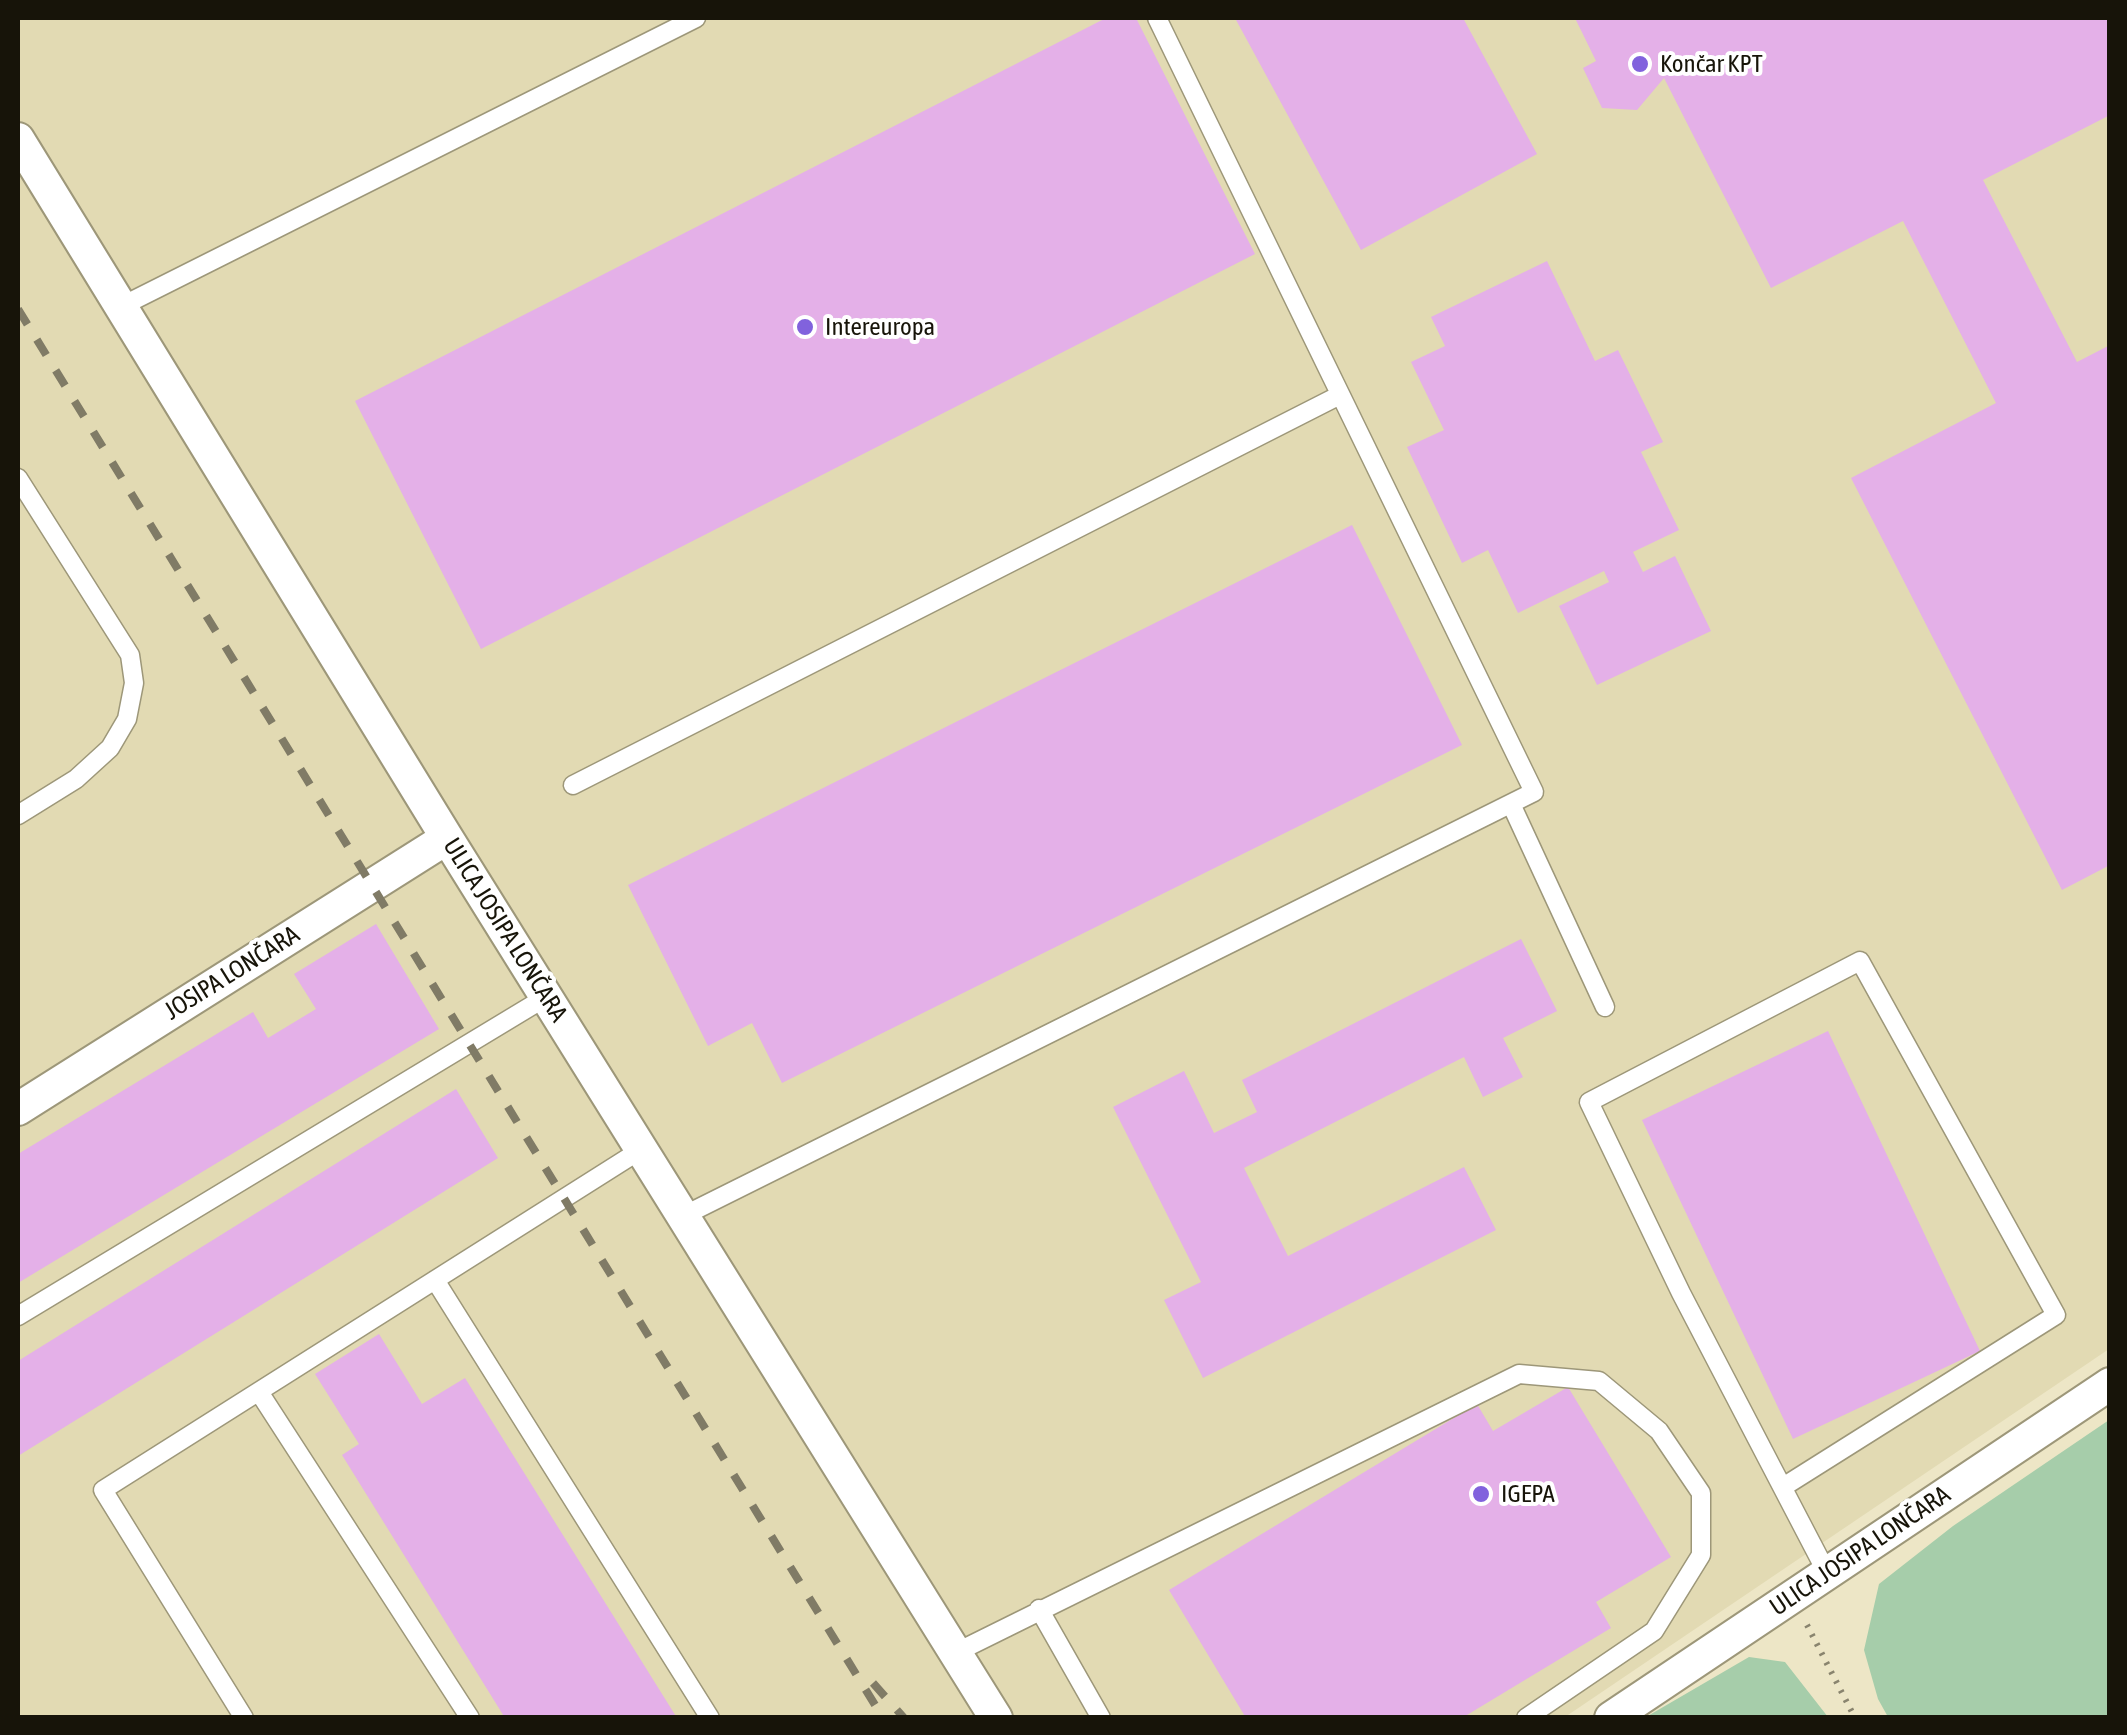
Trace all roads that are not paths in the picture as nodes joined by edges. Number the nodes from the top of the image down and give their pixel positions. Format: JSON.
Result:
{"nodes":[{"id":1,"x":696,"y":18,"type":"edge"},
{"id":2,"x":1157,"y":18,"type":"edge"},
{"id":3,"x":18,"y":139,"type":"edge"},
{"id":4,"x":120,"y":307,"type":"junction"},
{"id":5,"x":1340,"y":394,"type":"junction"},
{"id":6,"x":18,"y":478,"type":"edge"},
{"id":7,"x":573,"y":785,"type":"dead end"},
{"id":8,"x":1511,"y":804,"type":"junction"},
{"id":9,"x":18,"y":816,"type":"edge"},
{"id":10,"x":447,"y":838,"type":"junction"},
{"id":11,"x":546,"y":996,"type":"junction"},
{"id":12,"x":1605,"y":1007,"type":"dead end"},
{"id":13,"x":18,"y":1109,"type":"edge"},
{"id":14,"x":642,"y":1149,"type":"junction"},
{"id":15,"x":684,"y":1216,"type":"junction"},
{"id":16,"x":435,"y":1280,"type":"junction"},
{"id":17,"x":18,"y":1316,"type":"edge"},
{"id":18,"x":2110,"y":1384,"type":"edge"},
{"id":19,"x":258,"y":1392,"type":"junction"},
{"id":20,"x":1783,"y":1487,"type":"junction"},
{"id":21,"x":1828,"y":1573,"type":"junction"},
{"id":22,"x":1039,"y":1609,"type":"junction"},
{"id":23,"x":955,"y":1653,"type":"junction"},
{"id":24,"x":244,"y":1718,"type":"edge"},
{"id":25,"x":470,"y":1718,"type":"edge"},
{"id":26,"x":710,"y":1718,"type":"edge"},
{"id":27,"x":996,"y":1718,"type":"edge"},
{"id":28,"x":1101,"y":1718,"type":"edge"},
{"id":29,"x":1526,"y":1718,"type":"edge"},
{"id":30,"x":1611,"y":1718,"type":"edge"}],
"edges":[{"from":1,"to":4,"type":"lane"},
{"from":2,"to":5,"type":"lane"},
{"from":3,"to":4,"type":"street","name":"ULICA JOSIPA LONČARA"},
{"from":4,"to":10,"type":"street","name":"ULICA JOSIPA LONČARA"},
{"from":5,"to":7,"type":"lane"},
{"from":5,"to":8,"type":"lane"},
{"from":6,"to":9,"type":"lane"},
{"from":8,"to":12,"type":"lane"},
{"from":8,"to":15,"type":"lane"},
{"from":10,"to":11,"type":"street","name":"ULICA JOSIPA LONČARA"},
{"from":10,"to":13,"type":"street","name":"JOSIPA LONČARA"},
{"from":11,"to":14,"type":"street","name":"ULICA JOSIPA LONČARA"},
{"from":11,"to":17,"type":"lane"},
{"from":14,"to":15,"type":"street","name":"ULICA JOSIPA LONČARA"},
{"from":14,"to":16,"type":"lane"},
{"from":15,"to":23,"type":"street","name":"ULICA JOSIPA LONČARA"},
{"from":16,"to":19,"type":"lane"},
{"from":16,"to":26,"type":"lane"},
{"from":18,"to":21,"type":"street","name":"ULICA JOSIPA LONČARA"},
{"from":19,"to":24,"type":"lane"},
{"from":19,"to":25,"type":"lane"},
{"from":20,"to":20,"type":"lane"},
{"from":20,"to":21,"type":"lane"},
{"from":21,"to":30,"type":"street","name":"ULICA JOSIPA LONČARA"},
{"from":22,"to":23,"type":"lane"},
{"from":22,"to":28,"type":"lane"},
{"from":22,"to":29,"type":"lane"},
{"from":23,"to":27,"type":"street","name":"ULICA JOSIPA LONČARA"}]}
